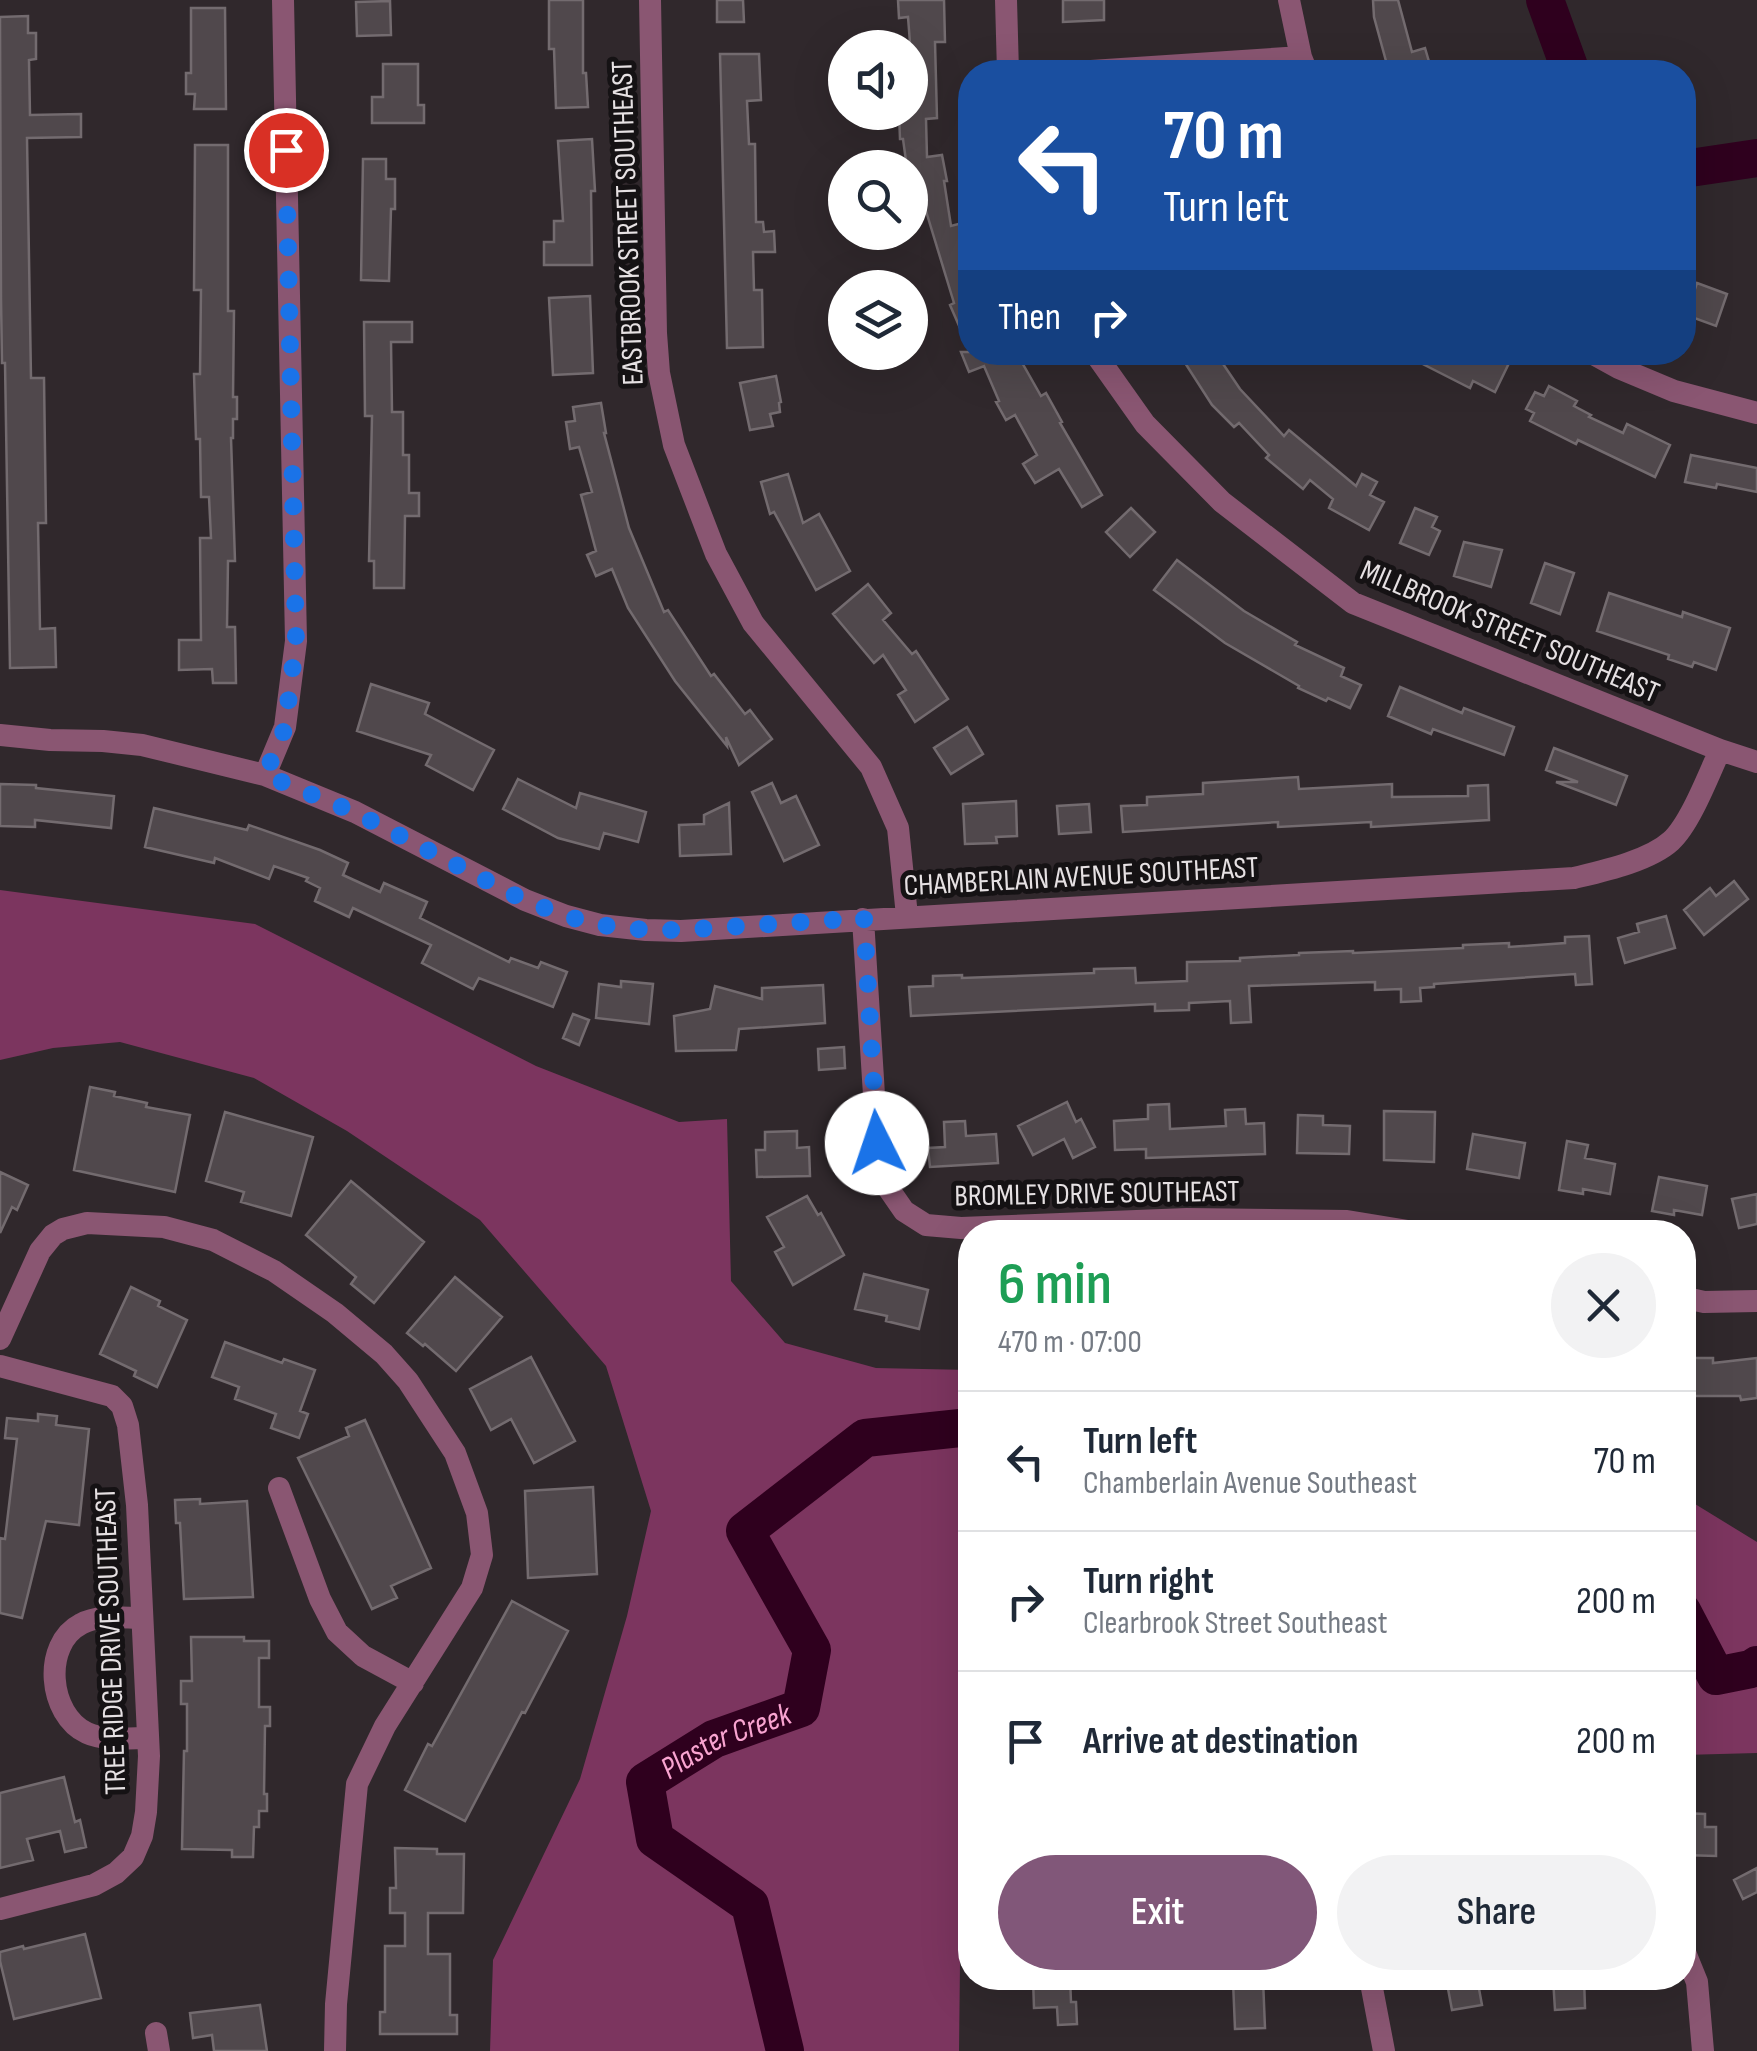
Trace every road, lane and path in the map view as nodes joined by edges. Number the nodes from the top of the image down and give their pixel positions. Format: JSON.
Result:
{"nodes":[{"id":1,"x":282,"y":0,"type":"edge"},
{"id":2,"x":650,"y":0,"type":"edge"},
{"id":3,"x":1006,"y":0,"type":"edge"},
{"id":4,"x":1289,"y":0,"type":"edge"},
{"id":5,"x":1008,"y":60,"type":"edge"},
{"id":6,"x":1303,"y":60,"type":"edge"},
{"id":7,"x":1103,"y":365,"type":"edge"},
{"id":8,"x":1614,"y":365,"type":"edge"},
{"id":9,"x":1757,"y":413,"type":"edge"},
{"id":10,"x":0,"y":735,"type":"edge"},
{"id":11,"x":1720,"y":750,"type":"junction"},
{"id":12,"x":1757,"y":762,"type":"edge"},
{"id":13,"x":265,"y":775,"type":"junction"},
{"id":14,"x":907,"y":916,"type":"junction"},
{"id":15,"x":864,"y":918,"type":"junction"},
{"id":16,"x":1163,"y":1220,"type":"edge"},
{"id":17,"x":1268,"y":1220,"type":"edge"},
{"id":18,"x":958,"y":1228,"type":"edge"},
{"id":19,"x":1696,"y":1300,"type":"edge"},
{"id":20,"x":1757,"y":1301,"type":"edge"},
{"id":21,"x":0,"y":1338,"type":"edge"},
{"id":22,"x":0,"y":1366,"type":"edge"},
{"id":23,"x":280,"y":1488,"type":"dead end"},
{"id":24,"x":142,"y":1618,"type":"junction"},
{"id":25,"x":413,"y":1684,"type":"junction"},
{"id":26,"x":148,"y":1738,"type":"junction"},
{"id":27,"x":0,"y":1908,"type":"edge"},
{"id":28,"x":1696,"y":1980,"type":"edge"},
{"id":29,"x":1372,"y":1990,"type":"edge"},
{"id":30,"x":336,"y":2051,"type":"edge"},
{"id":31,"x":1384,"y":2051,"type":"edge"},
{"id":32,"x":1703,"y":2051,"type":"edge"}],
"edges":[{"from":1,"to":13,"type":"street"},
{"from":2,"to":14,"type":"street","name":"EASTBROOK STREET SOUTHEAST"},
{"from":3,"to":5,"type":"street"},
{"from":4,"to":6,"type":"street"},
{"from":7,"to":11,"type":"street","name":"MILLBROOK STREET SOUTHEAST"},
{"from":8,"to":9,"type":"street"},
{"from":10,"to":13,"type":"street","name":"CHAMBERLAIN AVENUE SOUTHEAST"},
{"from":11,"to":12,"type":"street","name":"MILLBROOK STREET SOUTHEAST"},
{"from":11,"to":14,"type":"street","name":"CHAMBERLAIN AVENUE SOUTHEAST"},
{"from":13,"to":15,"type":"street","name":"CHAMBERLAIN AVENUE SOUTHEAST"},
{"from":14,"to":15,"type":"street","name":"CHAMBERLAIN AVENUE SOUTHEAST"},
{"from":15,"to":18,"type":"street","name":"BROMLEY DRIVE SOUTHEAST"},
{"from":16,"to":17,"type":"street","name":"BROMLEY DRIVE SOUTHEAST"},
{"from":19,"to":20,"type":"street"},
{"from":21,"to":25,"type":"street"},
{"from":22,"to":24,"type":"street","name":"TREE RIDGE DRIVE SOUTHEAST"},
{"from":23,"to":25,"type":"street"},
{"from":24,"to":26,"type":"street","name":"TREE RIDGE DRIVE SOUTHEAST"},
{"from":24,"to":26,"type":"street"},
{"from":25,"to":30,"type":"street"},
{"from":26,"to":27,"type":"street","name":"TREE RIDGE DRIVE SOUTHEAST"},
{"from":28,"to":32,"type":"street"},
{"from":29,"to":31,"type":"street"}]}
